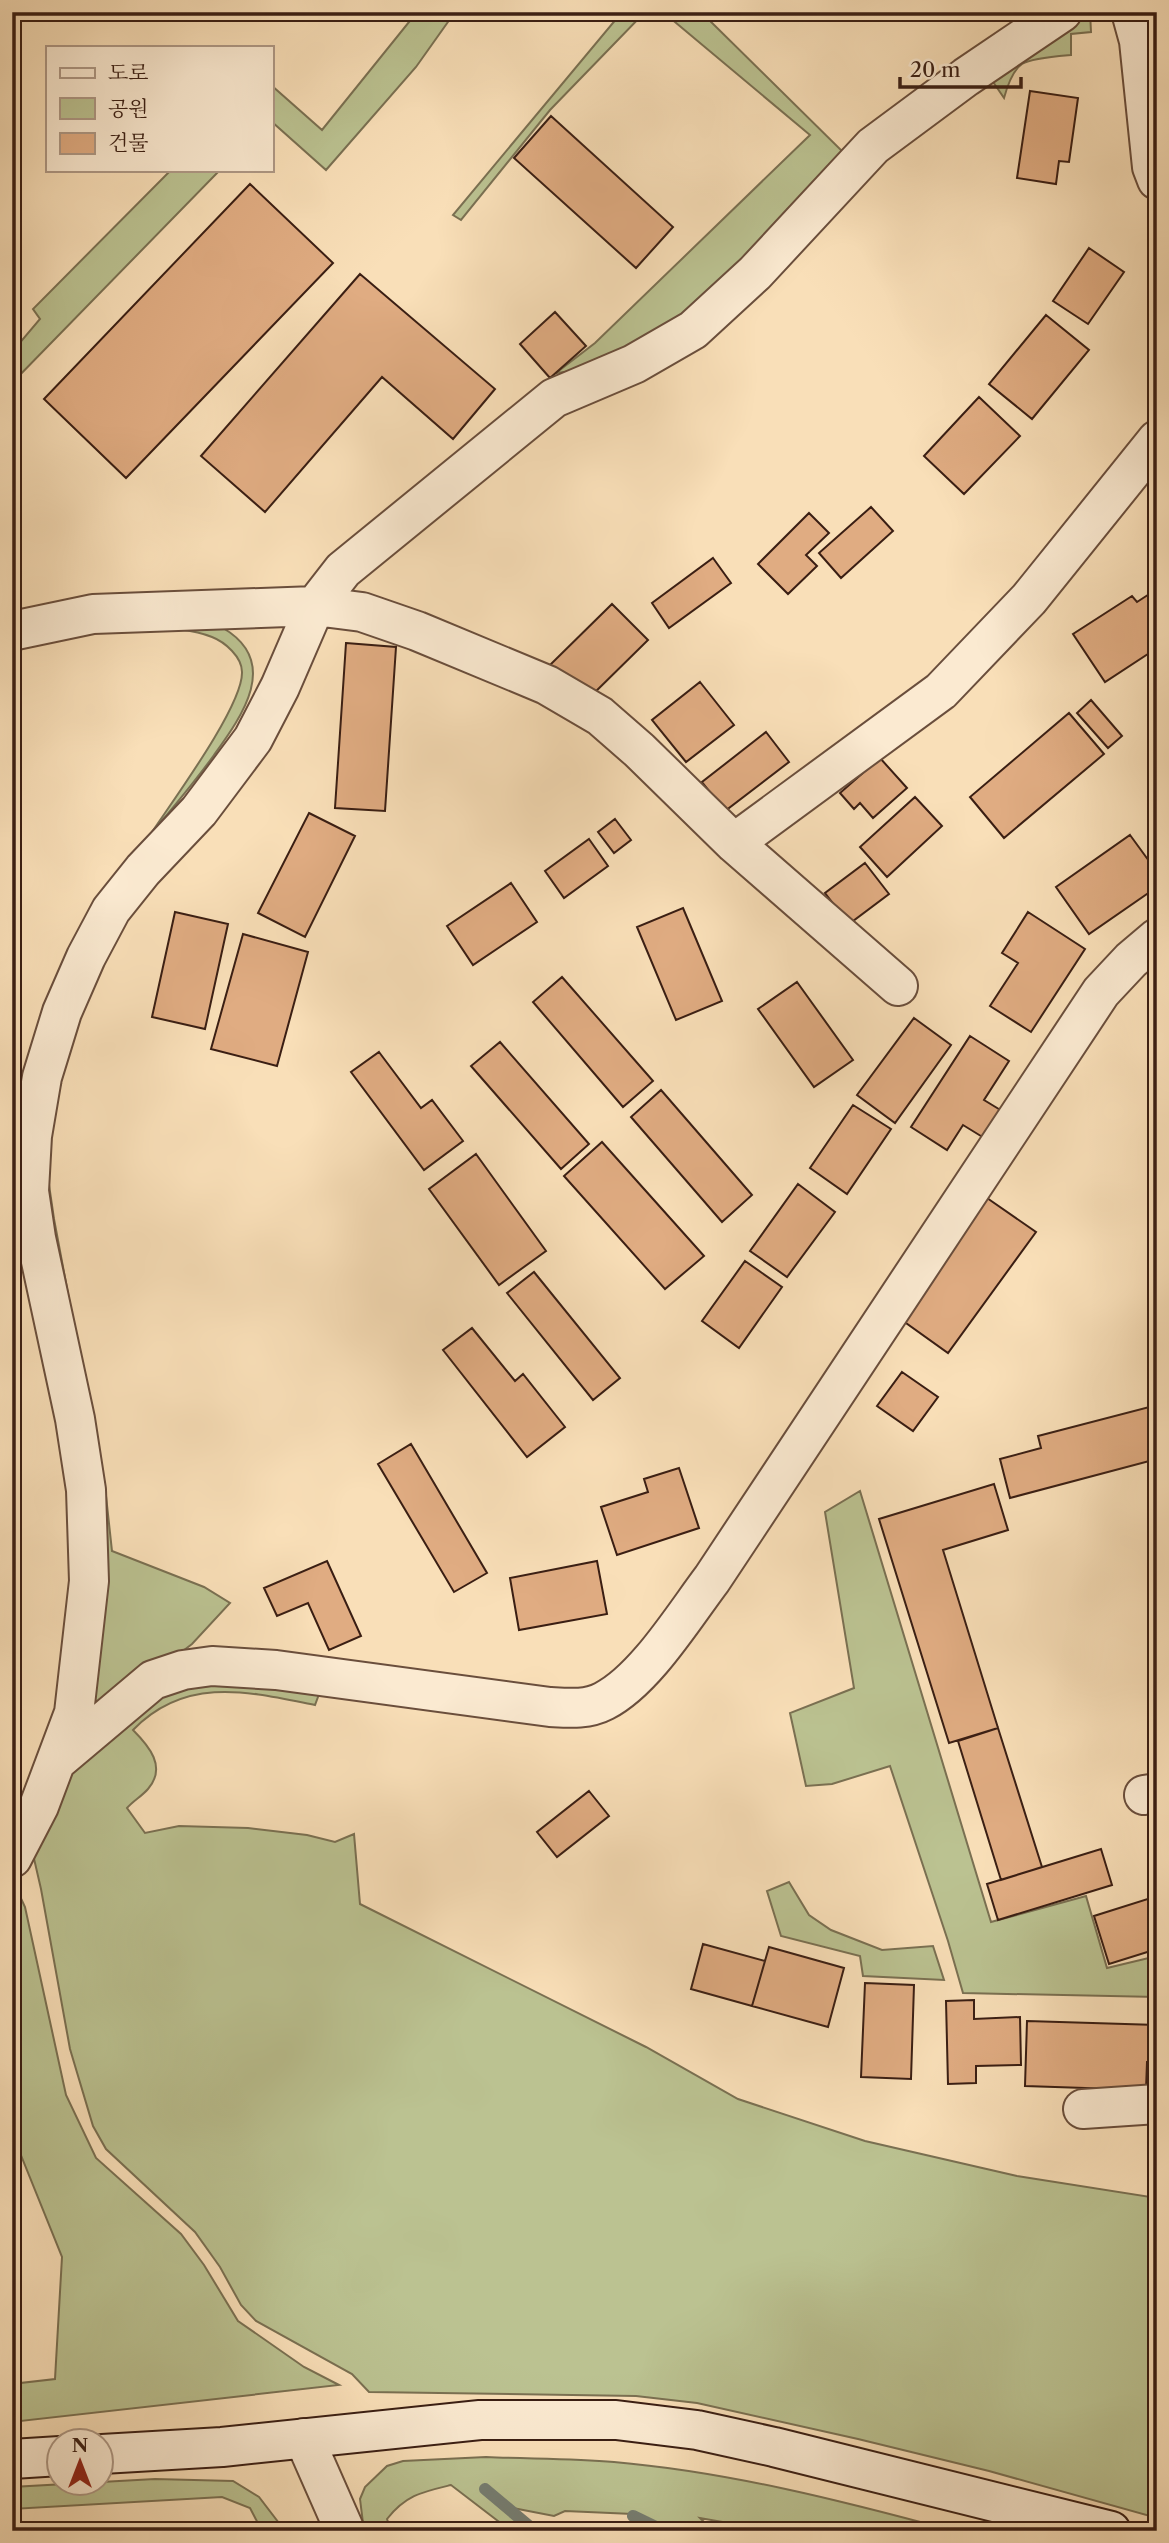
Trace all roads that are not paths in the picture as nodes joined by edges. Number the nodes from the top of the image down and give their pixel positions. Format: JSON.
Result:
{"nodes":[{"id":1,"x":1062,"y":12,"type":"edge"},
{"id":2,"x":1131,"y":12,"type":"edge"},
{"id":3,"x":1157,"y":180,"type":"edge"},
{"id":4,"x":1157,"y":440,"type":"edge"},
{"id":5,"x":315,"y":606,"type":"junction"},
{"id":6,"x":12,"y":631,"type":"edge"},
{"id":7,"x":734,"y":843,"type":"junction"},
{"id":8,"x":1157,"y":938,"type":"edge"},
{"id":9,"x":898,"y":986,"type":"dead end"},
{"id":10,"x":58,"y":1760,"type":"junction"},
{"id":11,"x":12,"y":1858,"type":"edge"},
{"id":12,"x":1157,"y":2104,"type":"edge"},
{"id":13,"x":1083,"y":2109,"type":"dead end"},
{"id":14,"x":304,"y":2438,"type":"junction"},
{"id":15,"x":116,"y":2453,"type":"edge"},
{"id":16,"x":46,"y":2457,"type":"edge"},
{"id":17,"x":12,"y":2459,"type":"edge"},
{"id":18,"x":345,"y":2531,"type":"edge"},
{"id":19,"x":1111,"y":2531,"type":"edge"}],
"edges":[{"from":1,"to":5,"type":"street"},
{"from":2,"to":3,"type":"street"},
{"from":4,"to":7,"type":"street"},
{"from":5,"to":6,"type":"street"},
{"from":5,"to":7,"type":"street"},
{"from":5,"to":10,"type":"street"},
{"from":7,"to":9,"type":"street"},
{"from":8,"to":10,"type":"street"},
{"from":10,"to":11,"type":"street"},
{"from":12,"to":13,"type":"street"},
{"from":14,"to":15,"type":"street"},
{"from":14,"to":18,"type":"street"},
{"from":14,"to":19,"type":"street"},
{"from":16,"to":17,"type":"street"}]}
